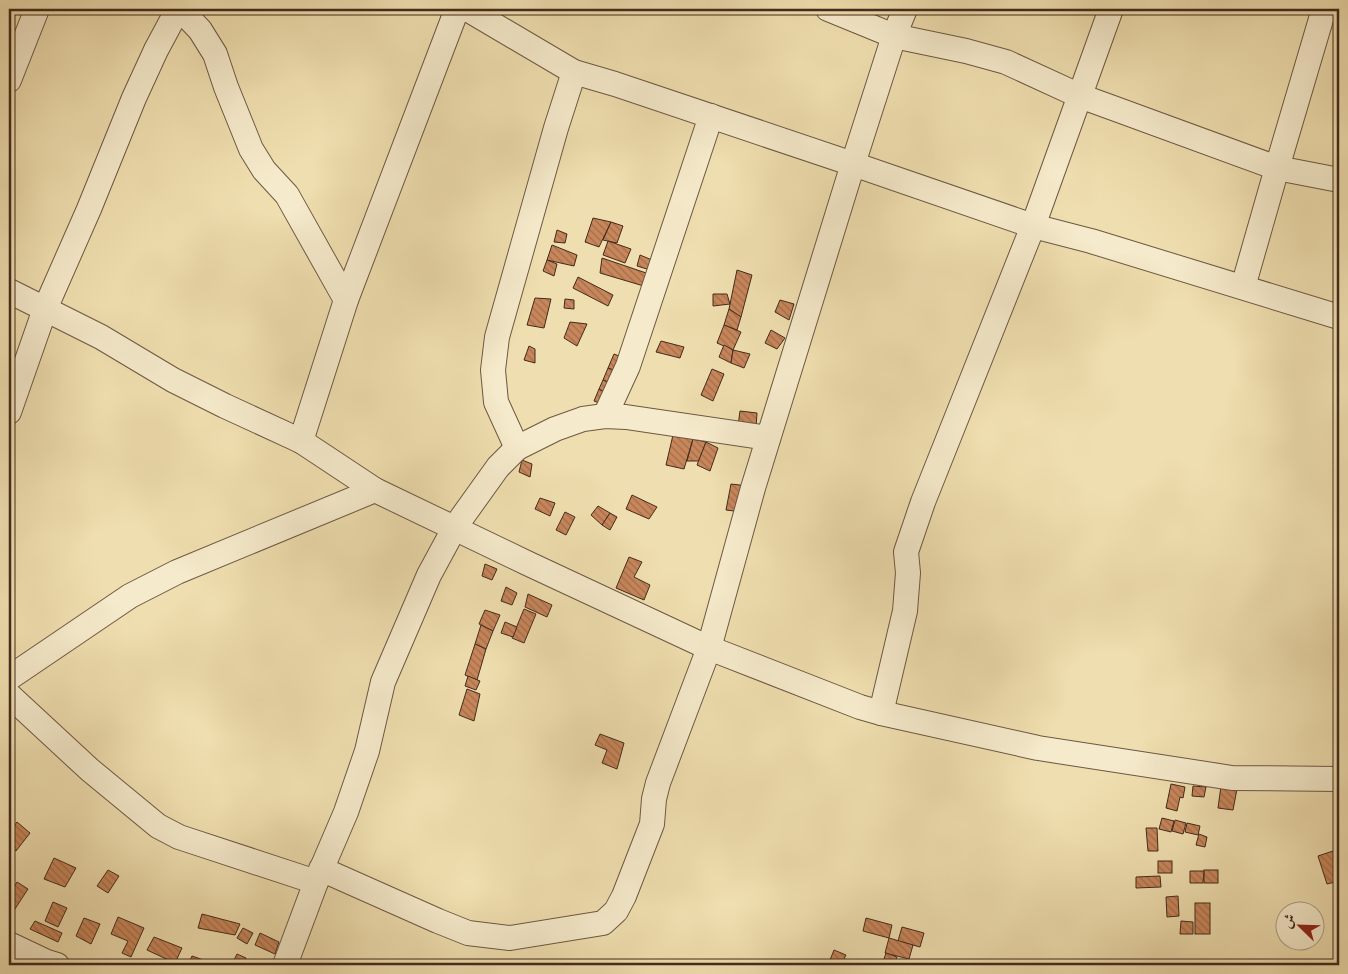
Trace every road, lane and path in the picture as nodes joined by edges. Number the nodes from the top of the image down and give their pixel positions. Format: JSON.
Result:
{"nodes":[{"id":1,"x":37,"y":9,"type":"edge"},
{"id":2,"x":179,"y":9,"type":"edge"},
{"id":3,"x":457,"y":9,"type":"edge"},
{"id":4,"x":467,"y":9,"type":"edge"},
{"id":5,"x":828,"y":9,"type":"edge"},
{"id":6,"x":905,"y":9,"type":"edge"},
{"id":7,"x":1112,"y":9,"type":"edge"},
{"id":8,"x":1324,"y":9,"type":"edge"},
{"id":9,"x":894,"y":36,"type":"junction"},
{"id":10,"x":574,"y":72,"type":"junction"},
{"id":11,"x":9,"y":80,"type":"edge"},
{"id":12,"x":1080,"y":96,"type":"junction"},
{"id":13,"x":711,"y":116,"type":"junction"},
{"id":14,"x":853,"y":164,"type":"junction"},
{"id":15,"x":1277,"y":168,"type":"junction"},
{"id":16,"x":1339,"y":180,"type":"edge"},
{"id":17,"x":1033,"y":226,"type":"junction"},
{"id":18,"x":1243,"y":288,"type":"junction"},
{"id":19,"x":9,"y":291,"type":"edge"},
{"id":20,"x":346,"y":300,"type":"junction"},
{"id":21,"x":45,"y":309,"type":"junction"},
{"id":22,"x":1339,"y":317,"type":"edge"},
{"id":23,"x":9,"y":412,"type":"edge"},
{"id":24,"x":605,"y":416,"type":"junction"},
{"id":25,"x":768,"y":438,"type":"junction"},
{"id":26,"x":301,"y":441,"type":"junction"},
{"id":27,"x":517,"y":448,"type":"junction"},
{"id":28,"x":375,"y":490,"type":"junction"},
{"id":29,"x":455,"y":527,"type":"junction"},
{"id":30,"x":709,"y":648,"type":"junction"},
{"id":31,"x":9,"y":678,"type":"edge"},
{"id":32,"x":9,"y":695,"type":"edge"},
{"id":33,"x":881,"y":713,"type":"junction"},
{"id":34,"x":1339,"y":778,"type":"edge"},
{"id":35,"x":318,"y":876,"type":"junction"},
{"id":36,"x":9,"y":944,"type":"edge"},
{"id":37,"x":57,"y":965,"type":"edge"},
{"id":38,"x":284,"y":965,"type":"edge"}],
"edges":[{"from":1,"to":11,"type":"street"},
{"from":2,"to":20,"type":"street"},
{"from":2,"to":21,"type":"street"},
{"from":3,"to":20,"type":"street"},
{"from":4,"to":10,"type":"street"},
{"from":5,"to":9,"type":"street"},
{"from":6,"to":9,"type":"street"},
{"from":7,"to":12,"type":"street"},
{"from":8,"to":15,"type":"street"},
{"from":9,"to":12,"type":"street"},
{"from":9,"to":14,"type":"street"},
{"from":10,"to":13,"type":"street"},
{"from":10,"to":27,"type":"street"},
{"from":12,"to":15,"type":"street"},
{"from":12,"to":17,"type":"street"},
{"from":13,"to":14,"type":"street"},
{"from":13,"to":24,"type":"street"},
{"from":14,"to":17,"type":"street"},
{"from":14,"to":25,"type":"street"},
{"from":15,"to":16,"type":"street"},
{"from":15,"to":18,"type":"street"},
{"from":17,"to":18,"type":"street"},
{"from":17,"to":33,"type":"street"},
{"from":18,"to":22,"type":"street"},
{"from":19,"to":21,"type":"street"},
{"from":20,"to":26,"type":"street"},
{"from":21,"to":23,"type":"street"},
{"from":21,"to":26,"type":"street"},
{"from":24,"to":25,"type":"street"},
{"from":24,"to":27,"type":"street"},
{"from":25,"to":30,"type":"street"},
{"from":26,"to":28,"type":"street"},
{"from":27,"to":29,"type":"street"},
{"from":28,"to":29,"type":"street"},
{"from":28,"to":31,"type":"street"},
{"from":29,"to":30,"type":"street"},
{"from":29,"to":35,"type":"street"},
{"from":30,"to":33,"type":"street"},
{"from":30,"to":35,"type":"street"},
{"from":32,"to":35,"type":"street"},
{"from":33,"to":34,"type":"street"},
{"from":35,"to":38,"type":"street"},
{"from":36,"to":37,"type":"street"}]}
